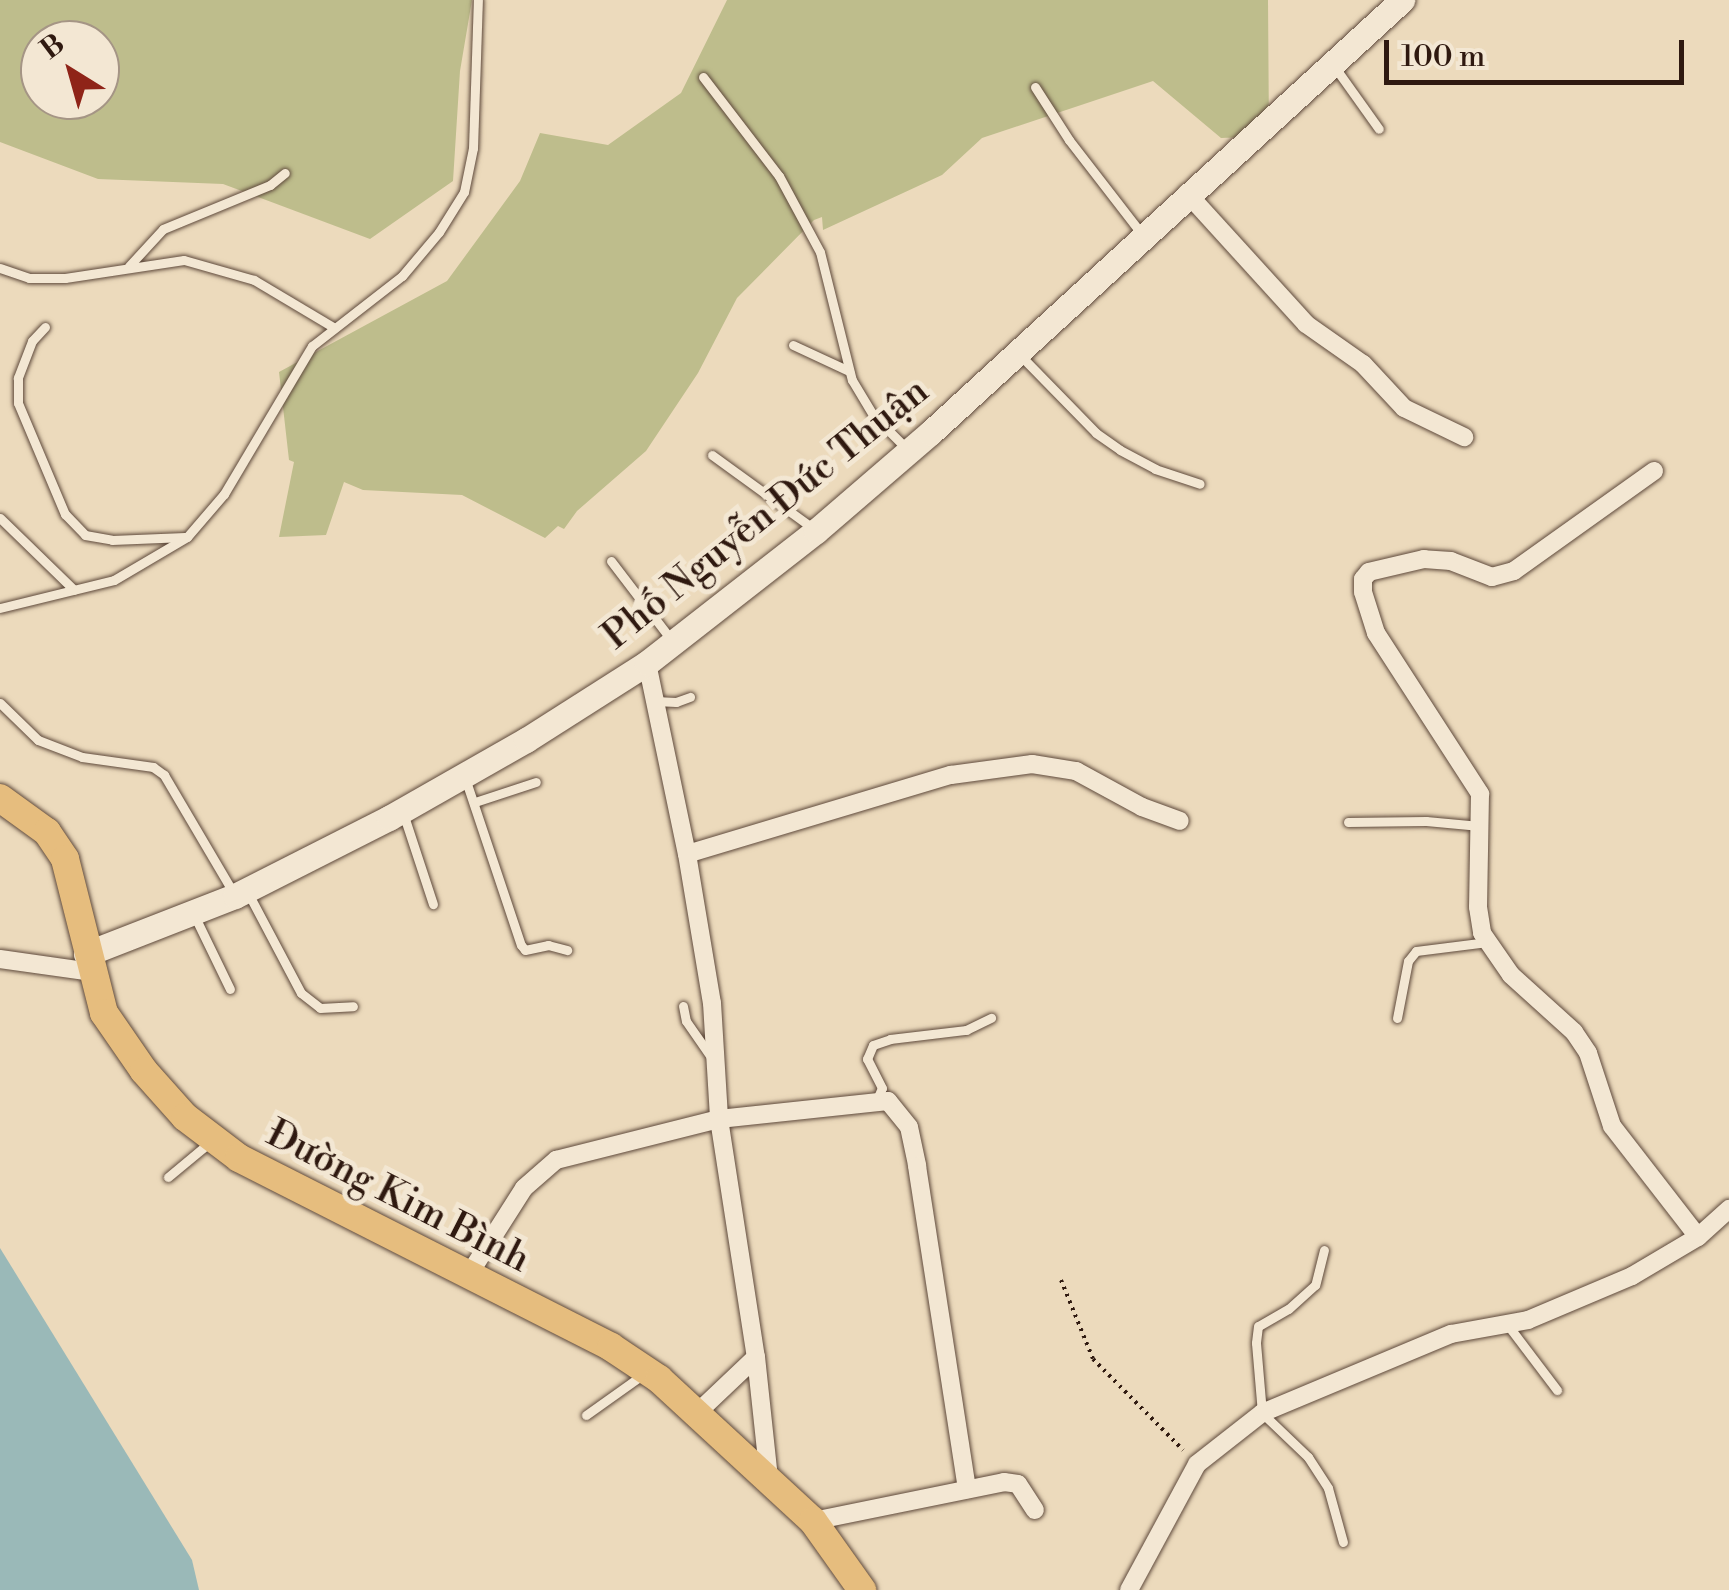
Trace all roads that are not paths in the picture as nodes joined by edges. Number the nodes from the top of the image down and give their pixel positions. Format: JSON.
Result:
{"nodes":[{"id":1,"x":478,"y":0,"type":"edge"},
{"id":2,"x":1402,"y":0,"type":"edge"},
{"id":3,"x":1333,"y":64,"type":"junction"},
{"id":4,"x":703,"y":77,"type":"dead end"},
{"id":5,"x":1035,"y":88,"type":"dead end"},
{"id":6,"x":1378,"y":129,"type":"dead end"},
{"id":7,"x":285,"y":173,"type":"dead end"},
{"id":8,"x":1187,"y":193,"type":"junction"},
{"id":9,"x":1143,"y":236,"type":"junction"},
{"id":10,"x":128,"y":266,"type":"junction"},
{"id":11,"x":0,"y":268,"type":"edge"},
{"id":12,"x":333,"y":326,"type":"junction"},
{"id":13,"x":45,"y":328,"type":"dead end"},
{"id":14,"x":793,"y":346,"type":"dead end"},
{"id":15,"x":1018,"y":353,"type":"junction"},
{"id":16,"x":848,"y":372,"type":"junction"},
{"id":17,"x":1464,"y":437,"type":"dead end"},
{"id":18,"x":908,"y":450,"type":"junction"},
{"id":19,"x":712,"y":456,"type":"dead end"},
{"id":20,"x":1654,"y":470,"type":"dead end"},
{"id":21,"x":1200,"y":484,"type":"dead end"},
{"id":22,"x":0,"y":518,"type":"edge"},
{"id":23,"x":816,"y":531,"type":"junction"},
{"id":24,"x":187,"y":537,"type":"junction"},
{"id":25,"x":611,"y":560,"type":"dead end"},
{"id":26,"x":74,"y":590,"type":"junction"},
{"id":27,"x":0,"y":608,"type":"edge"},
{"id":28,"x":673,"y":642,"type":"junction"},
{"id":29,"x":647,"y":663,"type":"junction"},
{"id":30,"x":690,"y":697,"type":"dead end"},
{"id":31,"x":655,"y":701,"type":"junction"},
{"id":32,"x":0,"y":703,"type":"edge"},
{"id":33,"x":464,"y":775,"type":"junction"},
{"id":34,"x":536,"y":782,"type":"dead end"},
{"id":35,"x":0,"y":798,"type":"edge"},
{"id":36,"x":475,"y":802,"type":"junction"},
{"id":37,"x":402,"y":810,"type":"junction"},
{"id":38,"x":1180,"y":821,"type":"dead end"},
{"id":39,"x":1348,"y":822,"type":"dead end"},
{"id":40,"x":1482,"y":826,"type":"junction"},
{"id":41,"x":687,"y":854,"type":"junction"},
{"id":42,"x":241,"y":894,"type":"junction"},
{"id":43,"x":433,"y":904,"type":"dead end"},
{"id":44,"x":194,"y":915,"type":"junction"},
{"id":45,"x":1487,"y":942,"type":"junction"},
{"id":46,"x":567,"y":950,"type":"dead end"},
{"id":47,"x":0,"y":959,"type":"edge"},
{"id":48,"x":89,"y":963,"type":"junction"},
{"id":49,"x":230,"y":990,"type":"dead end"},
{"id":50,"x":354,"y":1006,"type":"dead end"},
{"id":51,"x":683,"y":1006,"type":"dead end"},
{"id":52,"x":991,"y":1018,"type":"dead end"},
{"id":53,"x":1397,"y":1018,"type":"dead end"},
{"id":54,"x":716,"y":1063,"type":"junction"},
{"id":55,"x":877,"y":1098,"type":"junction"},
{"id":56,"x":719,"y":1119,"type":"junction"},
{"id":57,"x":212,"y":1141,"type":"junction"},
{"id":58,"x":168,"y":1176,"type":"dead end"},
{"id":59,"x":1729,"y":1209,"type":"edge"},
{"id":60,"x":1698,"y":1237,"type":"junction"},
{"id":61,"x":1324,"y":1250,"type":"dead end"},
{"id":62,"x":468,"y":1276,"type":"junction"},
{"id":63,"x":1507,"y":1324,"type":"junction"},
{"id":64,"x":756,"y":1358,"type":"junction"},
{"id":65,"x":647,"y":1371,"type":"junction"},
{"id":66,"x":1557,"y":1390,"type":"dead end"},
{"id":67,"x":697,"y":1413,"type":"junction"},
{"id":68,"x":1262,"y":1413,"type":"junction"},
{"id":69,"x":586,"y":1415,"type":"dead end"},
{"id":70,"x":769,"y":1479,"type":"junction"},
{"id":71,"x":967,"y":1489,"type":"junction"},
{"id":72,"x":1035,"y":1510,"type":"dead end"},
{"id":73,"x":813,"y":1520,"type":"junction"},
{"id":74,"x":1344,"y":1542,"type":"dead end"},
{"id":75,"x":862,"y":1590,"type":"edge"},
{"id":76,"x":1129,"y":1590,"type":"edge"}],
"edges":[{"from":1,"to":12,"type":"lane"},
{"from":2,"to":3,"type":"street","name":"Phố Nguyễn Đức Thuận"},
{"from":3,"to":6,"type":"lane"},
{"from":3,"to":8,"type":"street","name":"Phố Nguyễn Đức Thuận"},
{"from":4,"to":16,"type":"lane"},
{"from":5,"to":9,"type":"lane"},
{"from":7,"to":10,"type":"lane"},
{"from":8,"to":9,"type":"street","name":"Phố Nguyễn Đức Thuận"},
{"from":8,"to":17,"type":"street"},
{"from":9,"to":15,"type":"street","name":"Phố Nguyễn Đức Thuận"},
{"from":10,"to":11,"type":"lane"},
{"from":10,"to":12,"type":"lane"},
{"from":12,"to":24,"type":"lane"},
{"from":13,"to":24,"type":"lane"},
{"from":14,"to":16,"type":"lane"},
{"from":15,"to":18,"type":"street","name":"Phố Nguyễn Đức Thuận"},
{"from":15,"to":21,"type":"lane"},
{"from":16,"to":18,"type":"lane"},
{"from":18,"to":23,"type":"street","name":"Phố Nguyễn Đức Thuận"},
{"from":19,"to":23,"type":"lane"},
{"from":20,"to":40,"type":"street"},
{"from":22,"to":26,"type":"lane"},
{"from":23,"to":28,"type":"street","name":"Phố Nguyễn Đức Thuận"},
{"from":24,"to":26,"type":"lane"},
{"from":25,"to":28,"type":"lane"},
{"from":26,"to":27,"type":"lane"},
{"from":28,"to":29,"type":"street","name":"Phố Nguyễn Đức Thuận"},
{"from":29,"to":31,"type":"street"},
{"from":29,"to":33,"type":"street","name":"Phố Nguyễn Đức Thuận"},
{"from":30,"to":31,"type":"lane"},
{"from":31,"to":41,"type":"street"},
{"from":32,"to":42,"type":"lane"},
{"from":33,"to":36,"type":"lane"},
{"from":33,"to":37,"type":"street","name":"Phố Nguyễn Đức Thuận"},
{"from":34,"to":36,"type":"lane"},
{"from":35,"to":48,"type":"main road","name":"Đường Kim Bình"},
{"from":36,"to":46,"type":"lane"},
{"from":37,"to":42,"type":"street","name":"Phố Nguyễn Đức Thuận"},
{"from":37,"to":43,"type":"lane"},
{"from":38,"to":41,"type":"street"},
{"from":39,"to":40,"type":"lane"},
{"from":40,"to":45,"type":"street"},
{"from":41,"to":54,"type":"street"},
{"from":42,"to":44,"type":"street","name":"Phố Nguyễn Đức Thuận"},
{"from":42,"to":50,"type":"lane"},
{"from":44,"to":48,"type":"street","name":"Phố Nguyễn Đức Thuận"},
{"from":44,"to":49,"type":"lane"},
{"from":45,"to":53,"type":"lane"},
{"from":45,"to":60,"type":"street"},
{"from":47,"to":48,"type":"street"},
{"from":48,"to":57,"type":"main road","name":"Đường Kim Bình"},
{"from":51,"to":54,"type":"lane"},
{"from":52,"to":55,"type":"lane"},
{"from":54,"to":56,"type":"street"},
{"from":55,"to":56,"type":"street"},
{"from":55,"to":71,"type":"street"},
{"from":56,"to":62,"type":"street"},
{"from":56,"to":64,"type":"street"},
{"from":57,"to":58,"type":"lane"},
{"from":57,"to":62,"type":"main road","name":"Đường Kim Bình"},
{"from":59,"to":60,"type":"street"},
{"from":60,"to":63,"type":"street"},
{"from":61,"to":68,"type":"lane"},
{"from":62,"to":65,"type":"main road","name":"Đường Kim Bình"},
{"from":63,"to":66,"type":"lane"},
{"from":63,"to":68,"type":"street"},
{"from":64,"to":67,"type":"street"},
{"from":64,"to":70,"type":"street"},
{"from":65,"to":67,"type":"main road","name":"Đường Kim Bình"},
{"from":65,"to":69,"type":"lane"},
{"from":67,"to":70,"type":"main road","name":"Đường Kim Bình"},
{"from":68,"to":74,"type":"lane"},
{"from":68,"to":76,"type":"street"},
{"from":70,"to":73,"type":"main road","name":"Đường Kim Bình"},
{"from":71,"to":72,"type":"street"},
{"from":71,"to":73,"type":"street"},
{"from":73,"to":75,"type":"main road","name":"Đường Kim Bình"}]}
